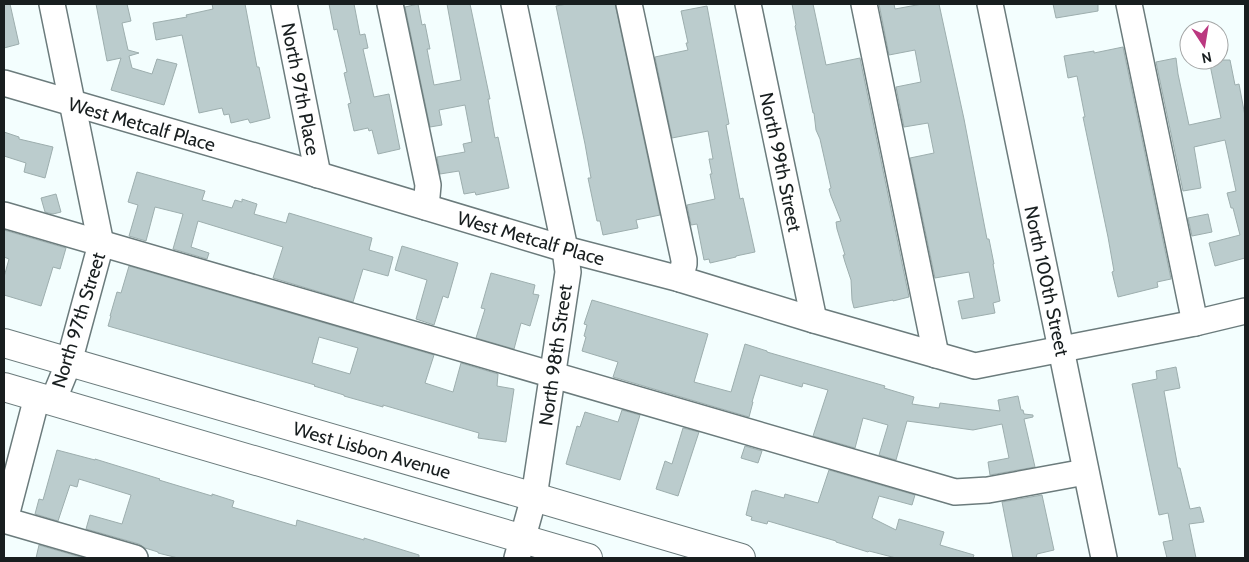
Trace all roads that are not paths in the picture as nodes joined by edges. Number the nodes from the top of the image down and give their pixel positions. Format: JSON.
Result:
{"nodes":[{"id":1,"x":52,"y":4,"type":"edge"},
{"id":2,"x":284,"y":4,"type":"edge"},
{"id":3,"x":390,"y":4,"type":"edge"},
{"id":4,"x":514,"y":4,"type":"edge"},
{"id":5,"x":629,"y":4,"type":"edge"},
{"id":6,"x":748,"y":4,"type":"edge"},
{"id":7,"x":864,"y":4,"type":"edge"},
{"id":8,"x":990,"y":4,"type":"edge"},
{"id":9,"x":1129,"y":4,"type":"edge"},
{"id":10,"x":4,"y":83,"type":"edge"},
{"id":11,"x":72,"y":104,"type":"junction"},
{"id":12,"x":318,"y":175,"type":"junction"},
{"id":13,"x":426,"y":207,"type":"junction"},
{"id":14,"x":4,"y":215,"type":"edge"},
{"id":15,"x":102,"y":244,"type":"junction"},
{"id":16,"x":565,"y":249,"type":"junction"},
{"id":17,"x":680,"y":279,"type":"junction"},
{"id":18,"x":1245,"y":311,"type":"edge"},
{"id":19,"x":814,"y":320,"type":"junction"},
{"id":20,"x":1195,"y":323,"type":"junction"},
{"id":21,"x":4,"y":343,"type":"edge"},
{"id":22,"x":1061,"y":349,"type":"junction"},
{"id":23,"x":936,"y":355,"type":"junction"},
{"id":24,"x":69,"y":362,"type":"junction"},
{"id":25,"x":552,"y":374,"type":"junction"},
{"id":26,"x":4,"y":387,"type":"edge"},
{"id":27,"x":45,"y":399,"type":"junction"},
{"id":28,"x":1085,"y":472,"type":"junction"},
{"id":29,"x":534,"y":497,"type":"junction"},
{"id":30,"x":4,"y":520,"type":"edge"},
{"id":31,"x":520,"y":549,"type":"edge"},
{"id":32,"x":134,"y":558,"type":"edge"},
{"id":33,"x":588,"y":558,"type":"edge"},
{"id":34,"x":741,"y":558,"type":"edge"},
{"id":35,"x":1104,"y":558,"type":"edge"}],
"edges":[{"from":1,"to":11,"type":"street","name":"North 97th Street"},
{"from":2,"to":12,"type":"street","name":"North 97th Place"},
{"from":3,"to":13,"type":"street"},
{"from":4,"to":16,"type":"street","name":"North 98th Street"},
{"from":5,"to":17,"type":"street"},
{"from":6,"to":19,"type":"street","name":"North 99th Street"},
{"from":7,"to":23,"type":"street"},
{"from":8,"to":22,"type":"street","name":"North 100th Street"},
{"from":9,"to":20,"type":"street"},
{"from":10,"to":11,"type":"street","name":"West Metcalf Place"},
{"from":11,"to":12,"type":"street","name":"West Metcalf Place"},
{"from":11,"to":15,"type":"street","name":"North 97th Street"},
{"from":12,"to":13,"type":"street","name":"West Metcalf Place"},
{"from":13,"to":16,"type":"street","name":"West Metcalf Place"},
{"from":14,"to":15,"type":"street"},
{"from":15,"to":24,"type":"street","name":"North 97th Street"},
{"from":15,"to":25,"type":"street"},
{"from":16,"to":17,"type":"street","name":"West Metcalf Place"},
{"from":16,"to":25,"type":"street","name":"North 98th Street"},
{"from":17,"to":19,"type":"street","name":"West Metcalf Place"},
{"from":18,"to":20,"type":"street","name":"West Metcalf Place"},
{"from":19,"to":23,"type":"street","name":"West Metcalf Place"},
{"from":20,"to":22,"type":"street","name":"West Metcalf Place"},
{"from":21,"to":24,"type":"main road","name":"West Lisbon Avenue"},
{"from":22,"to":23,"type":"street","name":"West Metcalf Place"},
{"from":22,"to":28,"type":"street","name":"North 100th Street"},
{"from":24,"to":27,"type":"street","name":"North 97th Street"},
{"from":24,"to":29,"type":"main road","name":"West Lisbon Avenue"},
{"from":25,"to":28,"type":"street"},
{"from":25,"to":29,"type":"street","name":"North 98th Street"},
{"from":26,"to":27,"type":"main road"},
{"from":27,"to":30,"type":"street","name":"North 97th Street"},
{"from":27,"to":31,"type":"main road"},
{"from":28,"to":35,"type":"street","name":"North 100th Street"},
{"from":29,"to":31,"type":"street","name":"North 98th Street"},
{"from":29,"to":34,"type":"main road","name":"West Lisbon Avenue"},
{"from":30,"to":32,"type":"street"},
{"from":31,"to":33,"type":"main road"}]}
